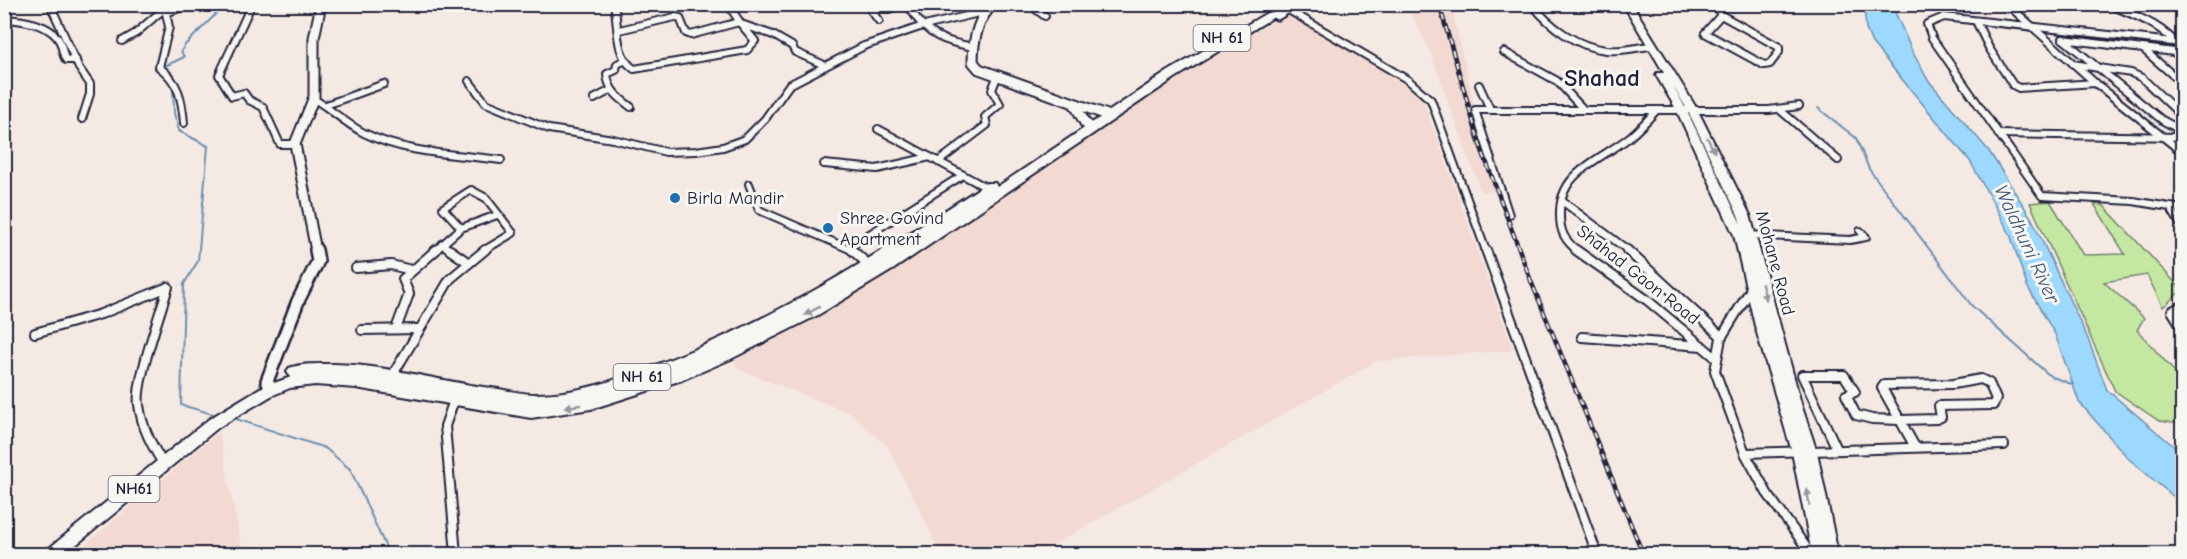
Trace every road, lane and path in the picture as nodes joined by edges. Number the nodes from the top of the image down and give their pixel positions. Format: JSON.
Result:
{"nodes":[{"id":1,"x":50,"y":4,"type":"edge"},
{"id":2,"x":321,"y":4,"type":"edge"},
{"id":3,"x":614,"y":4,"type":"edge"},
{"id":4,"x":728,"y":4,"type":"edge"},
{"id":5,"x":902,"y":4,"type":"edge"},
{"id":6,"x":993,"y":4,"type":"edge"},
{"id":7,"x":1029,"y":4,"type":"edge"},
{"id":8,"x":1532,"y":4,"type":"edge"},
{"id":9,"x":1618,"y":4,"type":"edge"},
{"id":10,"x":1627,"y":4,"type":"edge"},
{"id":11,"x":1715,"y":4,"type":"edge"},
{"id":12,"x":2007,"y":4,"type":"edge"},
{"id":13,"x":2108,"y":4,"type":"edge"},
{"id":14,"x":1288,"y":6,"type":"edge"},
{"id":15,"x":166,"y":8,"type":"edge"},
{"id":16,"x":911,"y":10,"type":"dead end"},
{"id":17,"x":983,"y":12,"type":"junction"},
{"id":18,"x":1720,"y":15,"type":"junction"},
{"id":19,"x":1045,"y":16,"type":"dead end"},
{"id":20,"x":4,"y":19,"type":"edge"},
{"id":21,"x":879,"y":21,"type":"dead end"},
{"id":22,"x":1976,"y":21,"type":"junction"},
{"id":23,"x":740,"y":23,"type":"junction"},
{"id":24,"x":920,"y":27,"type":"junction"},
{"id":25,"x":2032,"y":27,"type":"junction"},
{"id":26,"x":619,"y":30,"type":"junction"},
{"id":27,"x":2139,"y":39,"type":"junction"},
{"id":28,"x":122,"y":41,"type":"dead end"},
{"id":29,"x":2175,"y":43,"type":"junction"},
{"id":30,"x":2182,"y":43,"type":"edge"},
{"id":31,"x":1215,"y":46,"type":"junction"},
{"id":32,"x":1648,"y":46,"type":"junction"},
{"id":33,"x":974,"y":47,"type":"junction"},
{"id":34,"x":2145,"y":49,"type":"junction"},
{"id":35,"x":2182,"y":50,"type":"edge"},
{"id":36,"x":1504,"y":52,"type":"dead end"},
{"id":37,"x":2067,"y":58,"type":"junction"},
{"id":38,"x":2086,"y":58,"type":"junction"},
{"id":39,"x":2182,"y":59,"type":"edge"},
{"id":40,"x":76,"y":60,"type":"junction"},
{"id":41,"x":624,"y":61,"type":"junction"},
{"id":42,"x":822,"y":64,"type":"dead end"},
{"id":43,"x":2073,"y":64,"type":"junction"},
{"id":44,"x":2095,"y":65,"type":"junction"},
{"id":45,"x":997,"y":78,"type":"junction"},
{"id":46,"x":469,"y":81,"type":"dead end"},
{"id":47,"x":2182,"y":83,"type":"edge"},
{"id":48,"x":384,"y":84,"type":"dead end"},
{"id":49,"x":2096,"y":84,"type":"junction"},
{"id":50,"x":1479,"y":85,"type":"dead end"},
{"id":51,"x":611,"y":90,"type":"junction"},
{"id":52,"x":315,"y":99,"type":"junction"},
{"id":53,"x":594,"y":99,"type":"dead end"},
{"id":54,"x":326,"y":105,"type":"junction"},
{"id":55,"x":1075,"y":105,"type":"junction"},
{"id":56,"x":1799,"y":106,"type":"dead end"},
{"id":57,"x":631,"y":107,"type":"dead end"},
{"id":58,"x":1490,"y":109,"type":"junction"},
{"id":59,"x":1583,"y":109,"type":"junction"},
{"id":60,"x":1686,"y":109,"type":"junction"},
{"id":61,"x":1779,"y":109,"type":"junction"},
{"id":62,"x":1657,"y":110,"type":"junction"},
{"id":63,"x":1106,"y":113,"type":"junction"},
{"id":64,"x":2182,"y":116,"type":"edge"},
{"id":65,"x":82,"y":119,"type":"dead end"},
{"id":66,"x":184,"y":123,"type":"dead end"},
{"id":67,"x":1089,"y":125,"type":"junction"},
{"id":68,"x":878,"y":129,"type":"dead end"},
{"id":69,"x":2182,"y":131,"type":"edge"},
{"id":70,"x":1998,"y":134,"type":"junction"},
{"id":71,"x":2163,"y":136,"type":"junction"},
{"id":72,"x":2182,"y":137,"type":"edge"},
{"id":73,"x":295,"y":144,"type":"junction"},
{"id":74,"x":2182,"y":152,"type":"edge"},
{"id":75,"x":930,"y":157,"type":"junction"},
{"id":76,"x":501,"y":160,"type":"dead end"},
{"id":77,"x":1838,"y":160,"type":"dead end"},
{"id":78,"x":938,"y":162,"type":"junction"},
{"id":79,"x":824,"y":164,"type":"dead end"},
{"id":80,"x":963,"y":175,"type":"junction"},
{"id":81,"x":749,"y":184,"type":"dead end"},
{"id":82,"x":992,"y":191,"type":"junction"},
{"id":83,"x":1562,"y":201,"type":"junction"},
{"id":84,"x":2170,"y":207,"type":"junction"},
{"id":85,"x":2182,"y":209,"type":"edge"},
{"id":86,"x":497,"y":215,"type":"junction"},
{"id":87,"x":1509,"y":215,"type":"dead end"},
{"id":88,"x":2182,"y":227,"type":"edge"},
{"id":89,"x":461,"y":228,"type":"junction"},
{"id":90,"x":1860,"y":231,"type":"dead end"},
{"id":91,"x":1746,"y":235,"type":"junction"},
{"id":92,"x":442,"y":244,"type":"junction"},
{"id":93,"x":849,"y":247,"type":"junction"},
{"id":94,"x":469,"y":263,"type":"junction"},
{"id":95,"x":356,"y":268,"type":"dead end"},
{"id":96,"x":874,"y":269,"type":"junction"},
{"id":97,"x":411,"y":270,"type":"junction"},
{"id":98,"x":1751,"y":289,"type":"junction"},
{"id":99,"x":2182,"y":306,"type":"edge"},
{"id":100,"x":2182,"y":327,"type":"edge"},
{"id":101,"x":418,"y":329,"type":"junction"},
{"id":102,"x":362,"y":330,"type":"dead end"},
{"id":103,"x":396,"y":330,"type":"junction"},
{"id":104,"x":1769,"y":332,"type":"junction"},
{"id":105,"x":35,"y":333,"type":"dead end"},
{"id":106,"x":1721,"y":336,"type":"junction"},
{"id":107,"x":1582,"y":337,"type":"dead end"},
{"id":108,"x":1702,"y":346,"type":"junction"},
{"id":109,"x":1715,"y":357,"type":"junction"},
{"id":110,"x":388,"y":382,"type":"junction"},
{"id":111,"x":269,"y":384,"type":"junction"},
{"id":112,"x":456,"y":395,"type":"junction"},
{"id":113,"x":1898,"y":419,"type":"junction"},
{"id":114,"x":214,"y":423,"type":"joint"},
{"id":115,"x":2004,"y":445,"type":"dead end"},
{"id":116,"x":1915,"y":447,"type":"junction"},
{"id":117,"x":1837,"y":449,"type":"junction"},
{"id":118,"x":1805,"y":452,"type":"junction"},
{"id":119,"x":1745,"y":453,"type":"junction"},
{"id":120,"x":164,"y":465,"type":"junction"},
{"id":121,"x":54,"y":555,"type":"edge"},
{"id":122,"x":456,"y":555,"type":"edge"},
{"id":123,"x":1597,"y":555,"type":"edge"},
{"id":124,"x":1811,"y":555,"type":"edge"},
{"id":125,"x":1819,"y":555,"type":"edge"},
{"id":126,"x":1831,"y":555,"type":"edge"}],
"edges":[{"from":1,"to":40,"type":"street"},
{"from":2,"to":52,"type":"street"},
{"from":3,"to":26,"type":"street"},
{"from":4,"to":23,"type":"street"},
{"from":5,"to":21,"type":"street"},
{"from":6,"to":17,"type":"street"},
{"from":7,"to":19,"type":"street"},
{"from":8,"to":32,"type":"street"},
{"from":9,"to":32,"type":"main road","name":"Mohane Road"},
{"from":10,"to":32,"type":"main road","name":"Mohane Road"},
{"from":11,"to":18,"type":"street"},
{"from":12,"to":25,"type":"street"},
{"from":13,"to":29,"type":"street"},
{"from":14,"to":31,"type":"highway","number":"NH 61"},
{"from":14,"to":31,"type":"highway","number":"NH 61"},
{"from":14,"to":123,"type":"street"},
{"from":15,"to":28,"type":"street"},
{"from":15,"to":66,"type":"street"},
{"from":15,"to":73,"type":"street"},
{"from":16,"to":24,"type":"street"},
{"from":17,"to":24,"type":"street"},
{"from":17,"to":33,"type":"street"},
{"from":18,"to":18,"type":"street"},
{"from":20,"to":40,"type":"street"},
{"from":22,"to":25,"type":"street"},
{"from":22,"to":49,"type":"street"},
{"from":22,"to":70,"type":"street"},
{"from":23,"to":26,"type":"street"},
{"from":23,"to":41,"type":"street"},
{"from":23,"to":42,"type":"street"},
{"from":24,"to":33,"type":"street"},
{"from":24,"to":46,"type":"street"},
{"from":25,"to":27,"type":"street"},
{"from":25,"to":37,"type":"street"},
{"from":26,"to":41,"type":"street"},
{"from":27,"to":29,"type":"street"},
{"from":27,"to":34,"type":"street"},
{"from":29,"to":30,"type":"street"},
{"from":29,"to":35,"type":"street"},
{"from":31,"to":63,"type":"highway","number":"NH 61"},
{"from":32,"to":60,"type":"main road","name":"Mohane Road"},
{"from":33,"to":45,"type":"street"},
{"from":34,"to":38,"type":"street"},
{"from":34,"to":39,"type":"street"},
{"from":34,"to":47,"type":"street"},
{"from":36,"to":59,"type":"street"},
{"from":37,"to":38,"type":"street"},
{"from":37,"to":43,"type":"street"},
{"from":38,"to":44,"type":"street"},
{"from":40,"to":65,"type":"street"},
{"from":41,"to":51,"type":"street"},
{"from":43,"to":44,"type":"street"},
{"from":43,"to":49,"type":"street"},
{"from":44,"to":64,"type":"street"},
{"from":44,"to":69,"type":"street"},
{"from":45,"to":55,"type":"street"},
{"from":45,"to":78,"type":"street"},
{"from":48,"to":54,"type":"street"},
{"from":49,"to":71,"type":"street"},
{"from":50,"to":58,"type":"street"},
{"from":51,"to":53,"type":"street"},
{"from":51,"to":57,"type":"street"},
{"from":52,"to":54,"type":"street"},
{"from":52,"to":73,"type":"street"},
{"from":54,"to":76,"type":"street"},
{"from":55,"to":63,"type":"street"},
{"from":55,"to":67,"type":"street"},
{"from":56,"to":61,"type":"street"},
{"from":58,"to":59,"type":"street"},
{"from":58,"to":87,"type":"street"},
{"from":59,"to":62,"type":"street"},
{"from":60,"to":61,"type":"street"},
{"from":60,"to":62,"type":"street"},
{"from":60,"to":91,"type":"main road","name":"Mohane Road"},
{"from":61,"to":77,"type":"street"},
{"from":62,"to":83,"type":"street","name":"Shahad Gaon Road"},
{"from":63,"to":67,"type":"highway","number":"NH 61"},
{"from":67,"to":82,"type":"highway","number":"NH 61"},
{"from":68,"to":75,"type":"street"},
{"from":70,"to":71,"type":"street"},
{"from":70,"to":84,"type":"street"},
{"from":71,"to":72,"type":"street"},
{"from":71,"to":74,"type":"street"},
{"from":73,"to":111,"type":"street"},
{"from":75,"to":78,"type":"street"},
{"from":75,"to":79,"type":"street"},
{"from":78,"to":80,"type":"street"},
{"from":80,"to":82,"type":"street"},
{"from":80,"to":93,"type":"street"},
{"from":81,"to":93,"type":"street"},
{"from":82,"to":96,"type":"highway","number":"NH 61"},
{"from":83,"to":106,"type":"street"},
{"from":83,"to":108,"type":"street","name":"Shahad Gaon Road"},
{"from":84,"to":85,"type":"street"},
{"from":84,"to":88,"type":"street"},
{"from":86,"to":89,"type":"street"},
{"from":86,"to":89,"type":"street"},
{"from":86,"to":94,"type":"street"},
{"from":89,"to":92,"type":"street"},
{"from":90,"to":91,"type":"street"},
{"from":91,"to":98,"type":"main road","name":"Mohane Road"},
{"from":91,"to":104,"type":"main road","name":"Mohane Road","one_way":true},
{"from":92,"to":94,"type":"street"},
{"from":92,"to":97,"type":"street"},
{"from":93,"to":96,"type":"street"},
{"from":94,"to":101,"type":"street"},
{"from":95,"to":97,"type":"street"},
{"from":96,"to":112,"type":"highway","number":"NH 61"},
{"from":97,"to":103,"type":"street"},
{"from":98,"to":104,"type":"main road","name":"Mohane Road"},
{"from":98,"to":106,"type":"street"},
{"from":99,"to":100,"type":"street"},
{"from":101,"to":103,"type":"street"},
{"from":101,"to":110,"type":"street"},
{"from":102,"to":103,"type":"street"},
{"from":104,"to":118,"type":"main road","name":"Mohane Road"},
{"from":105,"to":120,"type":"street"},
{"from":106,"to":109,"type":"street"},
{"from":107,"to":108,"type":"street"},
{"from":108,"to":109,"type":"street","name":"Shahad Gaon Road"},
{"from":109,"to":119,"type":"street"},
{"from":110,"to":111,"type":"highway","number":"NH 61"},
{"from":110,"to":112,"type":"highway","number":"NH 61"},
{"from":111,"to":114,"type":"highway","number":"NH 61"},
{"from":112,"to":122,"type":"street"},
{"from":113,"to":113,"type":"street"},
{"from":113,"to":116,"type":"street"},
{"from":113,"to":117,"type":"street"},
{"from":114,"to":120,"type":"highway","number":"NH61"},
{"from":115,"to":116,"type":"street"},
{"from":116,"to":117,"type":"street"},
{"from":117,"to":118,"type":"street"},
{"from":118,"to":119,"type":"street"},
{"from":125,"to":118,"type":"main road","name":"Mohane Road","one_way":true},
{"from":118,"to":126,"type":"main road","name":"Mohane Road"},
{"from":119,"to":124,"type":"street"},
{"from":120,"to":121,"type":"highway","number":"NH61"}]}
